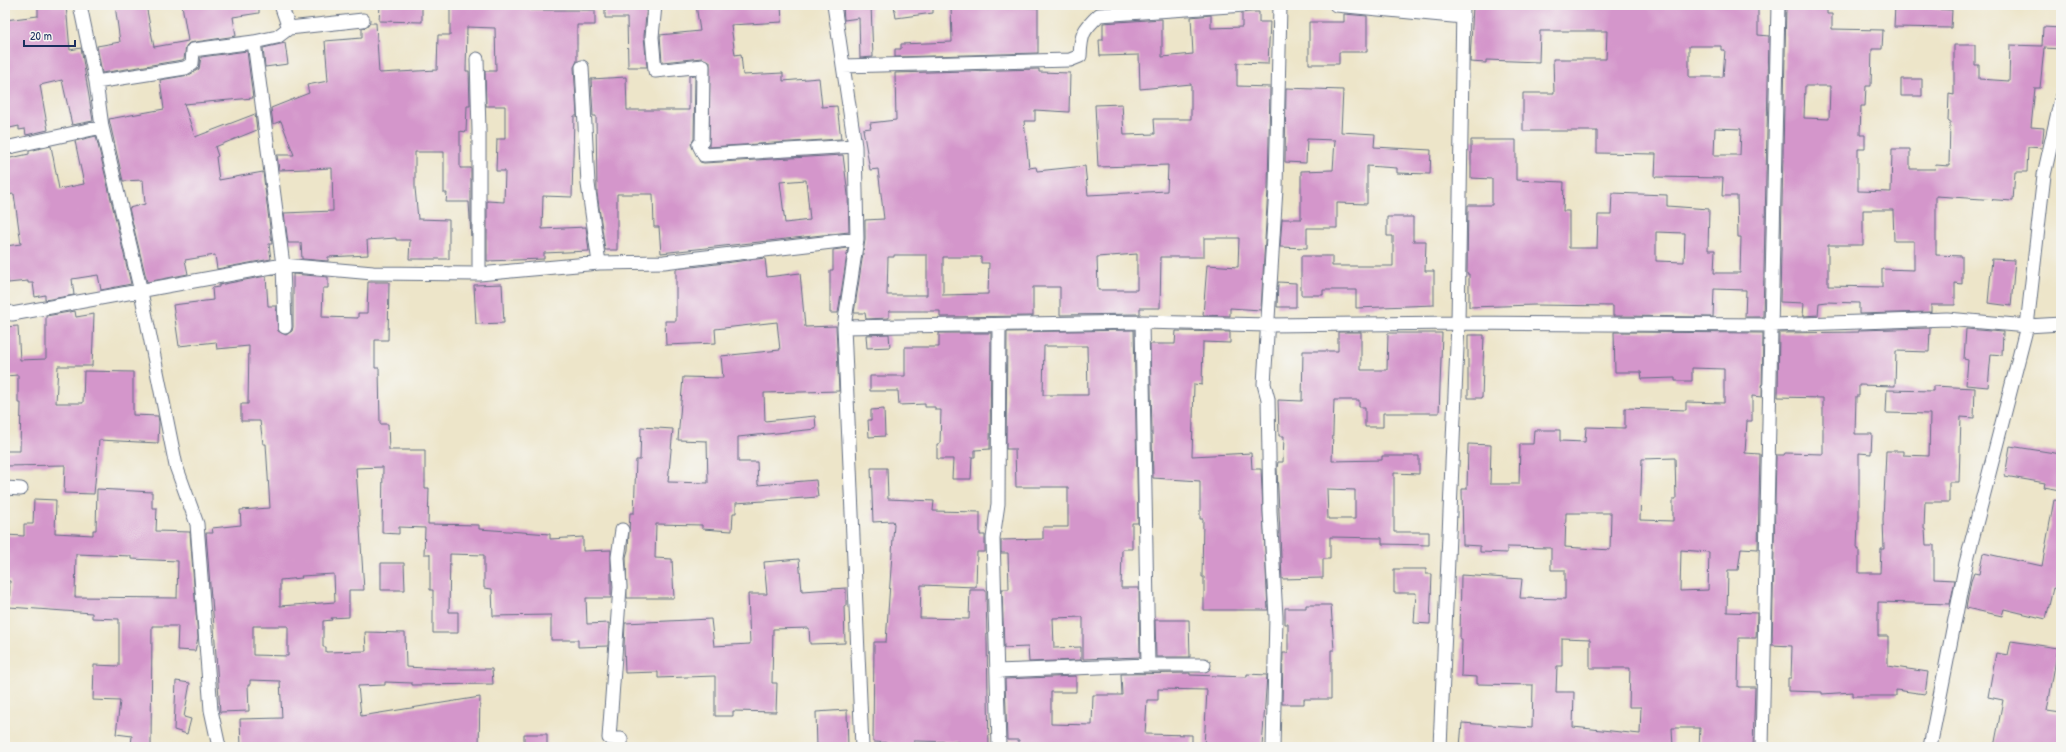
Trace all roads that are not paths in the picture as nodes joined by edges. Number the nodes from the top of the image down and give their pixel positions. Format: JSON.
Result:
{"nodes":[{"id":1,"x":80,"y":5,"type":"edge"},
{"id":2,"x":281,"y":5,"type":"edge"},
{"id":3,"x":654,"y":5,"type":"edge"},
{"id":4,"x":834,"y":5,"type":"edge"},
{"id":5,"x":1246,"y":5,"type":"edge"},
{"id":6,"x":1280,"y":5,"type":"edge"},
{"id":7,"x":1336,"y":5,"type":"edge"},
{"id":8,"x":1778,"y":5,"type":"edge"},
{"id":9,"x":1463,"y":11,"type":"edge"},
{"id":10,"x":363,"y":20,"type":"dead end"},
{"id":11,"x":289,"y":28,"type":"junction"},
{"id":12,"x":254,"y":42,"type":"junction"},
{"id":13,"x":477,"y":59,"type":"dead end"},
{"id":14,"x":843,"y":66,"type":"junction"},
{"id":15,"x":582,"y":67,"type":"dead end"},
{"id":16,"x":96,"y":82,"type":"junction"},
{"id":17,"x":2061,"y":99,"type":"edge"},
{"id":18,"x":102,"y":128,"type":"junction"},
{"id":19,"x":855,"y":146,"type":"junction"},
{"id":20,"x":5,"y":148,"type":"edge"},
{"id":21,"x":857,"y":239,"type":"junction"},
{"id":22,"x":599,"y":263,"type":"junction"},
{"id":23,"x":283,"y":265,"type":"junction"},
{"id":24,"x":479,"y":274,"type":"junction"},
{"id":25,"x":141,"y":292,"type":"junction"},
{"id":26,"x":5,"y":310,"type":"edge"},
{"id":27,"x":1142,"y":322,"type":"junction"},
{"id":28,"x":1458,"y":323,"type":"junction"},
{"id":29,"x":1268,"y":324,"type":"junction"},
{"id":30,"x":2061,"y":324,"type":"edge"},
{"id":31,"x":999,"y":325,"type":"junction"},
{"id":32,"x":1772,"y":326,"type":"junction"},
{"id":33,"x":2027,"y":326,"type":"junction"},
{"id":34,"x":285,"y":327,"type":"dead end"},
{"id":35,"x":844,"y":327,"type":"junction"},
{"id":36,"x":5,"y":488,"type":"edge"},
{"id":37,"x":21,"y":489,"type":"dead end"},
{"id":38,"x":622,"y":530,"type":"dead end"},
{"id":39,"x":1148,"y":665,"type":"junction"},
{"id":40,"x":1204,"y":665,"type":"dead end"},
{"id":41,"x":998,"y":672,"type":"junction"},
{"id":42,"x":219,"y":747,"type":"edge"},
{"id":43,"x":621,"y":747,"type":"edge"},
{"id":44,"x":862,"y":747,"type":"edge"},
{"id":45,"x":999,"y":747,"type":"edge"},
{"id":46,"x":1273,"y":747,"type":"edge"},
{"id":47,"x":1440,"y":747,"type":"edge"},
{"id":48,"x":1762,"y":747,"type":"edge"},
{"id":49,"x":1930,"y":747,"type":"edge"}],
"edges":[{"from":1,"to":16,"type":"street"},
{"from":2,"to":11,"type":"street"},
{"from":3,"to":19,"type":"street"},
{"from":4,"to":14,"type":"street"},
{"from":5,"to":14,"type":"street"},
{"from":6,"to":29,"type":"street"},
{"from":7,"to":9,"type":"street"},
{"from":8,"to":32,"type":"street"},
{"from":9,"to":28,"type":"street"},
{"from":10,"to":11,"type":"street"},
{"from":11,"to":12,"type":"street"},
{"from":12,"to":16,"type":"street"},
{"from":12,"to":23,"type":"street"},
{"from":13,"to":24,"type":"street"},
{"from":14,"to":19,"type":"street"},
{"from":15,"to":22,"type":"street"},
{"from":16,"to":18,"type":"street"},
{"from":17,"to":33,"type":"street"},
{"from":18,"to":20,"type":"street"},
{"from":18,"to":25,"type":"street"},
{"from":19,"to":21,"type":"street"},
{"from":21,"to":22,"type":"street"},
{"from":21,"to":35,"type":"street"},
{"from":22,"to":24,"type":"street"},
{"from":23,"to":24,"type":"street"},
{"from":23,"to":25,"type":"street"},
{"from":23,"to":34,"type":"street"},
{"from":25,"to":26,"type":"street"},
{"from":25,"to":42,"type":"street"},
{"from":27,"to":29,"type":"street"},
{"from":27,"to":31,"type":"street"},
{"from":27,"to":39,"type":"street"},
{"from":28,"to":29,"type":"street"},
{"from":28,"to":32,"type":"street"},
{"from":28,"to":47,"type":"street"},
{"from":29,"to":46,"type":"street"},
{"from":30,"to":33,"type":"street"},
{"from":31,"to":35,"type":"street"},
{"from":31,"to":41,"type":"street"},
{"from":32,"to":33,"type":"street"},
{"from":32,"to":48,"type":"street"},
{"from":33,"to":49,"type":"street"},
{"from":35,"to":44,"type":"street"},
{"from":36,"to":37,"type":"street"},
{"from":38,"to":43,"type":"street"},
{"from":39,"to":40,"type":"street"},
{"from":39,"to":41,"type":"street"},
{"from":41,"to":45,"type":"street"}]}
